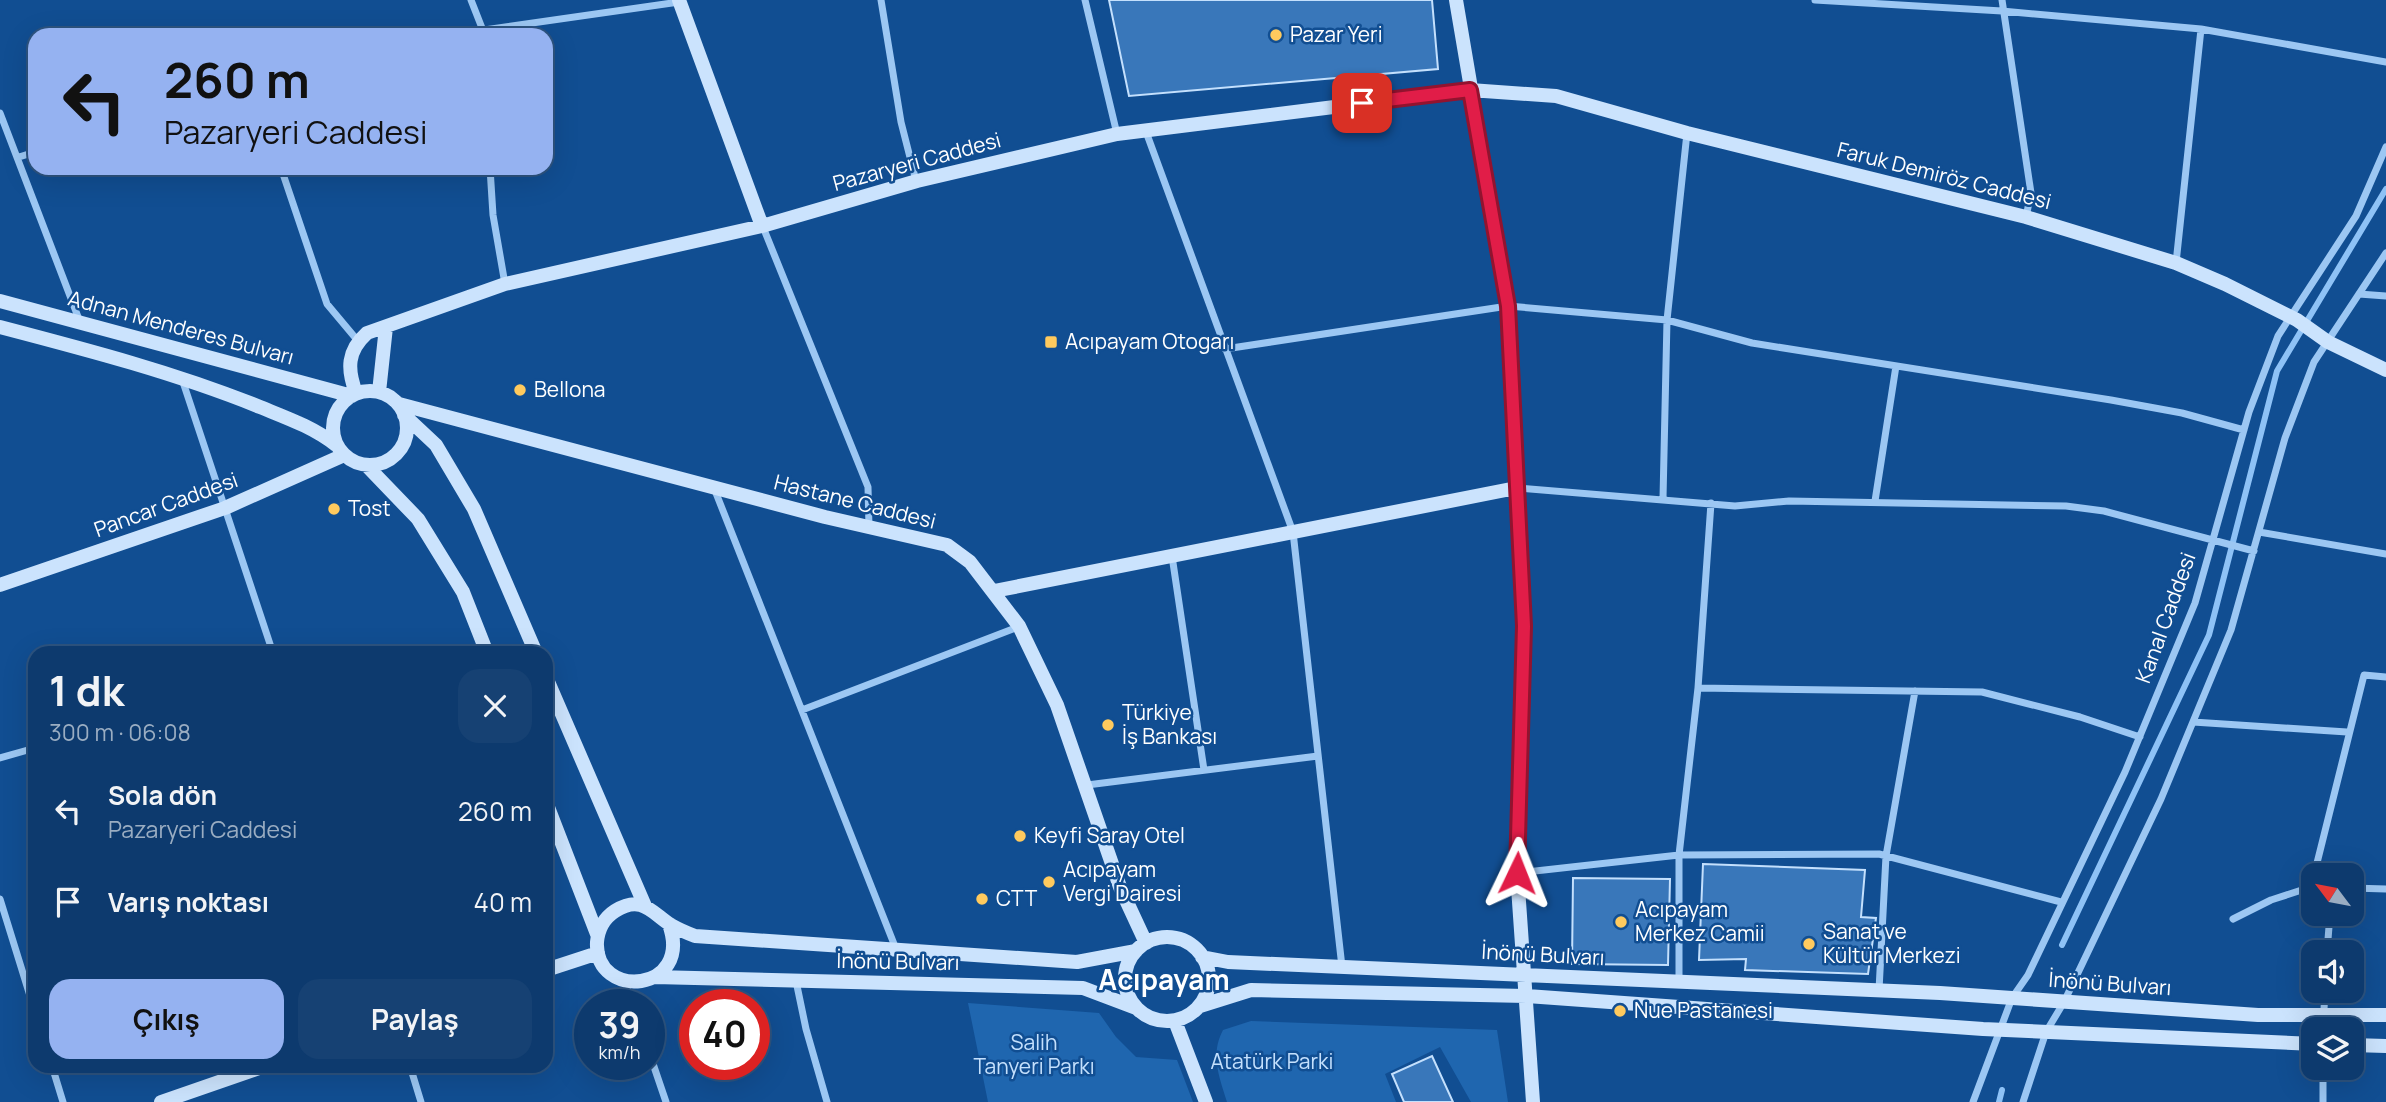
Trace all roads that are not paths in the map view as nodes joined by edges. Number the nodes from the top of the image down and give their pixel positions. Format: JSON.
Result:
{"nodes":[{"id":1,"x":471,"y":0,"type":"edge"},
{"id":2,"x":881,"y":0,"type":"edge"},
{"id":3,"x":1085,"y":0,"type":"edge"},
{"id":4,"x":1456,"y":0,"type":"edge"},
{"id":5,"x":1815,"y":0,"type":"edge"},
{"id":6,"x":2002,"y":0,"type":"edge"},
{"id":7,"x":679,"y":1,"type":"edge"},
{"id":8,"x":2002,"y":11,"type":"junction"},
{"id":9,"x":482,"y":28,"type":"joint"},
{"id":10,"x":2201,"y":29,"type":"junction"},
{"id":11,"x":2386,"y":62,"type":"edge"},
{"id":12,"x":1470,"y":90,"type":"junction"},
{"id":13,"x":0,"y":113,"type":"edge"},
{"id":14,"x":1144,"y":129,"type":"junction"},
{"id":15,"x":1687,"y":132,"type":"junction"},
{"id":16,"x":1116,"y":134,"type":"junction"},
{"id":17,"x":2386,"y":147,"type":"edge"},
{"id":18,"x":28,"y":154,"type":"edge"},
{"id":19,"x":19,"y":157,"type":"junction"},
{"id":20,"x":283,"y":175,"type":"edge"},
{"id":21,"x":490,"y":175,"type":"edge"},
{"id":22,"x":917,"y":181,"type":"junction"},
{"id":23,"x":2026,"y":217,"type":"junction"},
{"id":24,"x":762,"y":226,"type":"junction"},
{"id":25,"x":2386,"y":253,"type":"edge"},
{"id":26,"x":2176,"y":263,"type":"junction"},
{"id":27,"x":505,"y":284,"type":"junction"},
{"id":28,"x":2359,"y":294,"type":"junction"},
{"id":29,"x":2386,"y":296,"type":"edge"},
{"id":30,"x":0,"y":301,"type":"edge"},
{"id":31,"x":1508,"y":306,"type":"junction"},
{"id":32,"x":2294,"y":318,"type":"junction"},
{"id":33,"x":1667,"y":320,"type":"junction"},
{"id":34,"x":81,"y":323,"type":"junction"},
{"id":35,"x":0,"y":327,"type":"edge"},
{"id":36,"x":386,"y":327,"type":"junction"},
{"id":37,"x":2323,"y":338,"type":"junction"},
{"id":38,"x":358,"y":341,"type":"junction"},
{"id":39,"x":1225,"y":349,"type":"junction"},
{"id":40,"x":1896,"y":366,"type":"junction"},
{"id":41,"x":2386,"y":369,"type":"edge"},
{"id":42,"x":182,"y":378,"type":"junction"},
{"id":43,"x":379,"y":392,"type":"junction"},
{"id":44,"x":354,"y":394,"type":"junction"},
{"id":45,"x":402,"y":410,"type":"junction"},
{"id":46,"x":2244,"y":430,"type":"junction"},
{"id":47,"x":340,"y":450,"type":"junction"},
{"id":48,"x":368,"y":466,"type":"junction"},
{"id":49,"x":714,"y":488,"type":"junction"},
{"id":50,"x":1516,"y":488,"type":"junction"},
{"id":51,"x":1663,"y":498,"type":"junction"},
{"id":52,"x":1875,"y":501,"type":"junction"},
{"id":53,"x":1711,"y":503,"type":"junction"},
{"id":54,"x":225,"y":508,"type":"junction"},
{"id":55,"x":869,"y":527,"type":"junction"},
{"id":56,"x":1293,"y":532,"type":"junction"},
{"id":57,"x":2259,"y":532,"type":"junction"},
{"id":58,"x":2215,"y":542,"type":"junction"},
{"id":59,"x":2253,"y":551,"type":"junction"},
{"id":60,"x":2386,"y":554,"type":"edge"},
{"id":61,"x":1172,"y":556,"type":"junction"},
{"id":62,"x":0,"y":586,"type":"edge"},
{"id":63,"x":994,"y":592,"type":"junction"},
{"id":64,"x":1019,"y":626,"type":"junction"},
{"id":65,"x":271,"y":646,"type":"edge"},
{"id":66,"x":484,"y":646,"type":"edge"},
{"id":67,"x":533,"y":646,"type":"edge"},
{"id":68,"x":2386,"y":677,"type":"edge"},
{"id":69,"x":1698,"y":688,"type":"junction"},
{"id":70,"x":1915,"y":691,"type":"junction"},
{"id":71,"x":553,"y":693,"type":"edge"},
{"id":72,"x":802,"y":710,"type":"junction"},
{"id":73,"x":2193,"y":722,"type":"junction"},
{"id":74,"x":2347,"y":732,"type":"junction"},
{"id":75,"x":2140,"y":737,"type":"junction"},
{"id":76,"x":28,"y":750,"type":"edge"},
{"id":77,"x":1318,"y":756,"type":"junction"},
{"id":78,"x":0,"y":758,"type":"edge"},
{"id":79,"x":1204,"y":770,"type":"junction"},
{"id":80,"x":1087,"y":785,"type":"junction"},
{"id":81,"x":553,"y":820,"type":"edge"},
{"id":82,"x":1679,"y":855,"type":"junction"},
{"id":83,"x":1886,"y":856,"type":"junction"},
{"id":84,"x":2317,"y":863,"type":"edge"},
{"id":85,"x":1517,"y":873,"type":"junction"},
{"id":86,"x":2364,"y":889,"type":"edge"},
{"id":87,"x":2301,"y":890,"type":"edge"},
{"id":88,"x":2386,"y":890,"type":"edge"},
{"id":89,"x":0,"y":899,"type":"edge"},
{"id":90,"x":2061,"y":902,"type":"junction"},
{"id":91,"x":645,"y":906,"type":"junction"},
{"id":92,"x":2233,"y":919,"type":"dead end"},
{"id":93,"x":669,"y":924,"type":"junction"},
{"id":94,"x":597,"y":934,"type":"junction"},
{"id":95,"x":1141,"y":947,"type":"junction"},
{"id":96,"x":897,"y":950,"type":"junction"},
{"id":97,"x":598,"y":953,"type":"junction"},
{"id":98,"x":1202,"y":957,"type":"junction"},
{"id":99,"x":1342,"y":967,"type":"junction"},
{"id":100,"x":553,"y":968,"type":"edge"},
{"id":101,"x":1525,"y":975,"type":"junction"},
{"id":102,"x":655,"y":977,"type":"junction"},
{"id":103,"x":796,"y":981,"type":"junction"},
{"id":104,"x":625,"y":982,"type":"junction"},
{"id":105,"x":1679,"y":982,"type":"junction"},
{"id":106,"x":28,"y":989,"type":"edge"},
{"id":107,"x":628,"y":989,"type":"edge"},
{"id":108,"x":1879,"y":990,"type":"junction"},
{"id":109,"x":1527,"y":996,"type":"junction"},
{"id":110,"x":2012,"y":998,"type":"junction"},
{"id":111,"x":2064,"y":1002,"type":"junction"},
{"id":112,"x":1200,"y":1006,"type":"junction"},
{"id":113,"x":1136,"y":1008,"type":"junction"},
{"id":114,"x":2386,"y":1015,"type":"edge"},
{"id":115,"x":2364,"y":1017,"type":"edge"},
{"id":116,"x":2301,"y":1020,"type":"edge"},
{"id":117,"x":1175,"y":1021,"type":"junction"},
{"id":118,"x":2000,"y":1030,"type":"junction"},
{"id":119,"x":2046,"y":1032,"type":"junction"},
{"id":120,"x":2301,"y":1043,"type":"edge"},
{"id":121,"x":2364,"y":1045,"type":"edge"},
{"id":122,"x":2386,"y":1046,"type":"edge"},
{"id":123,"x":54,"y":1073,"type":"edge"},
{"id":124,"x":245,"y":1073,"type":"edge"},
{"id":125,"x":412,"y":1073,"type":"edge"},
{"id":126,"x":659,"y":1080,"type":"edge"},
{"id":127,"x":2323,"y":1080,"type":"edge"},
{"id":128,"x":63,"y":1102,"type":"edge"},
{"id":129,"x":161,"y":1102,"type":"edge"},
{"id":130,"x":421,"y":1102,"type":"edge"},
{"id":131,"x":666,"y":1102,"type":"edge"},
{"id":132,"x":827,"y":1102,"type":"edge"},
{"id":133,"x":1206,"y":1102,"type":"edge"},
{"id":134,"x":1533,"y":1102,"type":"edge"},
{"id":135,"x":1973,"y":1102,"type":"edge"},
{"id":136,"x":2023,"y":1102,"type":"edge"},
{"id":137,"x":2323,"y":1102,"type":"edge"}],
"edges":[{"from":1,"to":9,"type":"street"},
{"from":2,"to":22,"type":"street"},
{"from":3,"to":16,"type":"street"},
{"from":4,"to":12,"type":"street"},
{"from":5,"to":8,"type":"street"},
{"from":6,"to":8,"type":"street"},
{"from":7,"to":9,"type":"street"},
{"from":7,"to":24,"type":"street"},
{"from":8,"to":10,"type":"street"},
{"from":8,"to":23,"type":"street"},
{"from":10,"to":11,"type":"street"},
{"from":10,"to":26,"type":"street"},
{"from":12,"to":14,"type":"street","name":"Pazaryeri Caddesi"},
{"from":12,"to":15,"type":"street","name":"Faruk Demiröz Caddesi"},
{"from":12,"to":31,"type":"street"},
{"from":13,"to":19,"type":"street"},
{"from":14,"to":16,"type":"street","name":"Pazaryeri Caddesi"},
{"from":14,"to":39,"type":"street"},
{"from":15,"to":23,"type":"street","name":"Faruk Demiröz Caddesi"},
{"from":15,"to":33,"type":"street"},
{"from":16,"to":22,"type":"street","name":"Pazaryeri Caddesi"},
{"from":17,"to":32,"type":"street","name":"Kanal Caddesi"},
{"from":18,"to":19,"type":"street"},
{"from":19,"to":34,"type":"street"},
{"from":20,"to":38,"type":"street"},
{"from":21,"to":27,"type":"street"},
{"from":22,"to":24,"type":"street","name":"Pazaryeri Caddesi"},
{"from":23,"to":26,"type":"street","name":"Faruk Demiröz Caddesi"},
{"from":24,"to":27,"type":"street","name":"Pazaryeri Caddesi"},
{"from":24,"to":55,"type":"street"},
{"from":25,"to":28,"type":"street"},
{"from":26,"to":32,"type":"street","name":"Faruk Demiröz Caddesi"},
{"from":27,"to":36,"type":"street","name":"Pazaryeri Caddesi"},
{"from":28,"to":29,"type":"street"},
{"from":28,"to":37,"type":"street"},
{"from":30,"to":34,"type":"street","name":"Adnan Menderes Bulvarı"},
{"from":31,"to":33,"type":"street"},
{"from":31,"to":39,"type":"street"},
{"from":31,"to":50,"type":"street"},
{"from":32,"to":37,"type":"street","name":"Faruk Demiröz Caddesi"},
{"from":32,"to":46,"type":"street","name":"Kanal Caddesi"},
{"from":33,"to":40,"type":"street"},
{"from":33,"to":51,"type":"street"},
{"from":34,"to":44,"type":"street","name":"Adnan Menderes Bulvarı"},
{"from":35,"to":42,"type":"street"},
{"from":36,"to":38,"type":"street","name":"Pazaryeri Caddesi"},
{"from":36,"to":43,"type":"street"},
{"from":37,"to":41,"type":"street","name":"Faruk Demiröz Caddesi"},
{"from":37,"to":57,"type":"street"},
{"from":38,"to":44,"type":"street"},
{"from":39,"to":56,"type":"street"},
{"from":40,"to":46,"type":"street"},
{"from":40,"to":52,"type":"street"},
{"from":42,"to":47,"type":"street"},
{"from":42,"to":54,"type":"street"},
{"from":43,"to":44,"type":"street"},
{"from":43,"to":45,"type":"street"},
{"from":44,"to":47,"type":"street"},
{"from":45,"to":48,"type":"street"},
{"from":45,"to":49,"type":"street","name":"Hastane Caddesi"},
{"from":45,"to":67,"type":"street"},
{"from":46,"to":58,"type":"street","name":"Kanal Caddesi"},
{"from":47,"to":48,"type":"street"},
{"from":47,"to":54,"type":"street","name":"Pancar Caddesi"},
{"from":48,"to":66,"type":"street"},
{"from":49,"to":55,"type":"street","name":"Hastane Caddesi"},
{"from":49,"to":72,"type":"street"},
{"from":50,"to":51,"type":"street"},
{"from":50,"to":56,"type":"street"},
{"from":50,"to":85,"type":"street"},
{"from":51,"to":53,"type":"street"},
{"from":52,"to":53,"type":"street"},
{"from":52,"to":58,"type":"street"},
{"from":53,"to":69,"type":"street"},
{"from":54,"to":62,"type":"street","name":"Pancar Caddesi"},
{"from":54,"to":65,"type":"street"},
{"from":55,"to":63,"type":"street","name":"Hastane Caddesi"},
{"from":56,"to":61,"type":"street"},
{"from":56,"to":77,"type":"street"},
{"from":57,"to":59,"type":"street"},
{"from":57,"to":60,"type":"street"},
{"from":58,"to":59,"type":"street"},
{"from":58,"to":75,"type":"street","name":"Kanal Caddesi"},
{"from":59,"to":73,"type":"street"},
{"from":61,"to":63,"type":"street"},
{"from":61,"to":79,"type":"street"},
{"from":63,"to":64,"type":"street","name":"Hastane Caddesi"},
{"from":64,"to":72,"type":"street"},
{"from":64,"to":80,"type":"street","name":"Hastane Caddesi"},
{"from":68,"to":74,"type":"street"},
{"from":69,"to":70,"type":"street"},
{"from":69,"to":82,"type":"street"},
{"from":70,"to":75,"type":"street"},
{"from":70,"to":83,"type":"street"},
{"from":71,"to":91,"type":"street"},
{"from":72,"to":96,"type":"street"},
{"from":73,"to":74,"type":"street"},
{"from":73,"to":111,"type":"street"},
{"from":74,"to":84,"type":"street"},
{"from":75,"to":90,"type":"street","name":"Kanal Caddesi"},
{"from":76,"to":78,"type":"street"},
{"from":77,"to":79,"type":"street"},
{"from":77,"to":99,"type":"street"},
{"from":79,"to":80,"type":"street"},
{"from":80,"to":95,"type":"street","name":"Hastane Caddesi"},
{"from":81,"to":94,"type":"street"},
{"from":82,"to":83,"type":"street"},
{"from":82,"to":85,"type":"street"},
{"from":82,"to":105,"type":"street"},
{"from":83,"to":90,"type":"street"},
{"from":83,"to":108,"type":"street"},
{"from":85,"to":101,"type":"street"},
{"from":86,"to":88,"type":"street"},
{"from":87,"to":92,"type":"street"},
{"from":89,"to":106,"type":"street"},
{"from":90,"to":110,"type":"street","name":"Kanal Caddesi"},
{"from":91,"to":93,"type":"street"},
{"from":91,"to":94,"type":"street"},
{"from":93,"to":96,"type":"street","name":"İnönü Bulvarı"},
{"from":93,"to":102,"type":"street"},
{"from":94,"to":97,"type":"street"},
{"from":95,"to":96,"type":"street","name":"İnönü Bulvarı"},
{"from":95,"to":98,"type":"street"},
{"from":95,"to":113,"type":"street"},
{"from":97,"to":100,"type":"street"},
{"from":97,"to":104,"type":"street"},
{"from":98,"to":99,"type":"street","name":"İnönü Bulvarı"},
{"from":98,"to":112,"type":"street"},
{"from":99,"to":101,"type":"street","name":"İnönü Bulvarı"},
{"from":101,"to":105,"type":"street","name":"İnönü Bulvarı"},
{"from":101,"to":109,"type":"street"},
{"from":102,"to":103,"type":"street","name":"İnönü Bulvarı"},
{"from":102,"to":104,"type":"street"},
{"from":103,"to":113,"type":"street","name":"İnönü Bulvarı"},
{"from":103,"to":132,"type":"street"},
{"from":104,"to":107,"type":"street"},
{"from":105,"to":108,"type":"street","name":"İnönü Bulvarı"},
{"from":108,"to":110,"type":"street","name":"İnönü Bulvarı"},
{"from":109,"to":112,"type":"street","name":"İnönü Bulvarı"},
{"from":109,"to":118,"type":"street","name":"İnönü Bulvarı"},
{"from":109,"to":134,"type":"street"},
{"from":110,"to":111,"type":"street","name":"İnönü Bulvarı"},
{"from":110,"to":118,"type":"street","name":"Kanal Caddesi"},
{"from":111,"to":116,"type":"street","name":"İnönü Bulvarı"},
{"from":111,"to":119,"type":"street"},
{"from":112,"to":117,"type":"street"},
{"from":113,"to":117,"type":"street"},
{"from":114,"to":115,"type":"street","name":"İnönü Bulvarı"},
{"from":117,"to":133,"type":"street"},
{"from":118,"to":119,"type":"street","name":"İnönü Bulvarı"},
{"from":118,"to":135,"type":"street","name":"Kanal Caddesi"},
{"from":119,"to":120,"type":"street","name":"İnönü Bulvarı"},
{"from":119,"to":136,"type":"street"},
{"from":121,"to":122,"type":"street"},
{"from":123,"to":128,"type":"street"},
{"from":124,"to":129,"type":"street"},
{"from":125,"to":130,"type":"street"},
{"from":126,"to":131,"type":"street"},
{"from":127,"to":137,"type":"street"}]}
